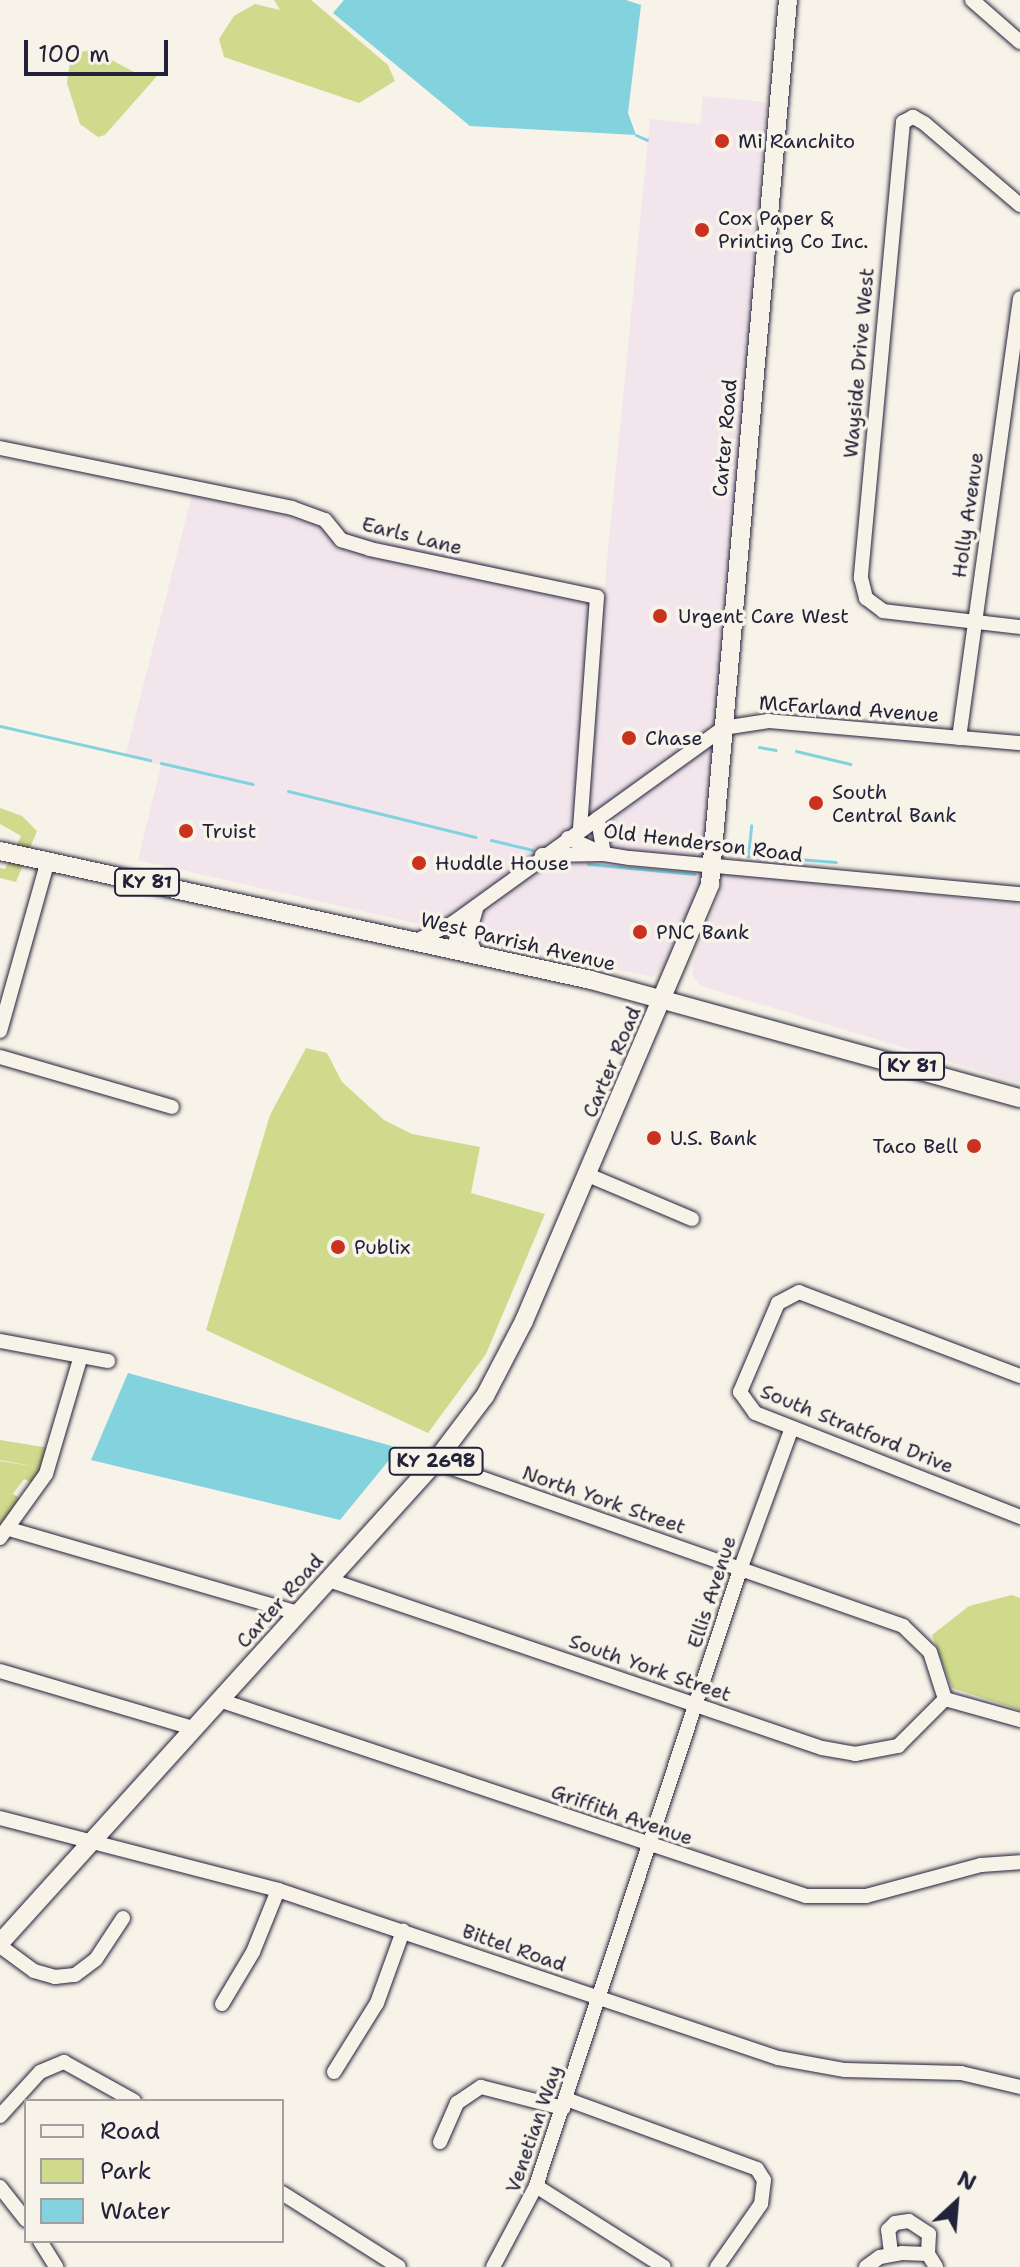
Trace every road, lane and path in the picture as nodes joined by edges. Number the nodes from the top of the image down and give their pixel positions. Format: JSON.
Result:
{"nodes":[{"id":1,"x":788,"y":0,"type":"edge"},
{"id":2,"x":972,"y":0,"type":"edge"},
{"id":3,"x":1020,"y":19,"type":"edge"},
{"id":4,"x":1008,"y":31,"type":"junction"},
{"id":5,"x":1020,"y":42,"type":"edge"},
{"id":6,"x":1020,"y":205,"type":"edge"},
{"id":7,"x":1020,"y":298,"type":"edge"},
{"id":8,"x":0,"y":448,"type":"edge"},
{"id":9,"x":973,"y":623,"type":"junction"},
{"id":10,"x":1020,"y":627,"type":"edge"},
{"id":11,"x":723,"y":728,"type":"junction"},
{"id":12,"x":959,"y":738,"type":"junction"},
{"id":13,"x":1020,"y":743,"type":"edge"},
{"id":14,"x":598,"y":819,"type":"junction"},
{"id":15,"x":574,"y":834,"type":"junction"},
{"id":16,"x":0,"y":851,"type":"edge"},
{"id":17,"x":604,"y":854,"type":"junction"},
{"id":18,"x":542,"y":855,"type":"junction"},
{"id":19,"x":48,"y":860,"type":"junction"},
{"id":20,"x":715,"y":867,"type":"junction"},
{"id":21,"x":1020,"y":894,"type":"edge"},
{"id":22,"x":477,"y":906,"type":"junction"},
{"id":23,"x":416,"y":941,"type":"junction"},
{"id":24,"x":452,"y":949,"type":"junction"},
{"id":25,"x":476,"y":954,"type":"junction"},
{"id":26,"x":6,"y":990,"type":"edge"},
{"id":27,"x":663,"y":998,"type":"junction"},
{"id":28,"x":0,"y":1031,"type":"edge"},
{"id":29,"x":0,"y":1057,"type":"edge"},
{"id":30,"x":1020,"y":1098,"type":"edge"},
{"id":31,"x":172,"y":1107,"type":"dead end"},
{"id":32,"x":588,"y":1175,"type":"junction"},
{"id":33,"x":692,"y":1219,"type":"dead end"},
{"id":34,"x":0,"y":1341,"type":"edge"},
{"id":35,"x":81,"y":1356,"type":"junction"},
{"id":36,"x":108,"y":1361,"type":"dead end"},
{"id":37,"x":1020,"y":1376,"type":"edge"},
{"id":38,"x":792,"y":1428,"type":"junction"},
{"id":39,"x":435,"y":1462,"type":"junction"},
{"id":40,"x":1020,"y":1517,"type":"edge"},
{"id":41,"x":4,"y":1534,"type":"edge"},
{"id":42,"x":741,"y":1567,"type":"junction"},
{"id":43,"x":329,"y":1580,"type":"junction"},
{"id":44,"x":298,"y":1613,"type":"junction"},
{"id":45,"x":0,"y":1671,"type":"edge"},
{"id":46,"x":945,"y":1699,"type":"junction"},
{"id":47,"x":219,"y":1700,"type":"junction"},
{"id":48,"x":694,"y":1705,"type":"junction"},
{"id":49,"x":1020,"y":1720,"type":"edge"},
{"id":50,"x":193,"y":1728,"type":"junction"},
{"id":51,"x":0,"y":1818,"type":"edge"},
{"id":52,"x":91,"y":1839,"type":"junction"},
{"id":53,"x":647,"y":1845,"type":"junction"},
{"id":54,"x":1020,"y":1862,"type":"edge"},
{"id":55,"x":278,"y":1890,"type":"junction"},
{"id":56,"x":123,"y":1918,"type":"dead end"},
{"id":57,"x":403,"y":1931,"type":"junction"},
{"id":58,"x":0,"y":1945,"type":"edge"},
{"id":59,"x":599,"y":1998,"type":"junction"},
{"id":60,"x":222,"y":2004,"type":"dead end"},
{"id":61,"x":334,"y":2072,"type":"dead end"},
{"id":62,"x":1020,"y":2087,"type":"edge"},
{"id":63,"x":130,"y":2099,"type":"edge"},
{"id":64,"x":565,"y":2103,"type":"junction"},
{"id":65,"x":0,"y":2116,"type":"edge"},
{"id":66,"x":440,"y":2142,"type":"dead end"},
{"id":67,"x":536,"y":2186,"type":"junction"},
{"id":68,"x":0,"y":2187,"type":"edge"},
{"id":69,"x":284,"y":2194,"type":"edge"},
{"id":70,"x":24,"y":2217,"type":"edge"},
{"id":71,"x":42,"y":2243,"type":"edge"},
{"id":72,"x":891,"y":2253,"type":"junction"},
{"id":73,"x":932,"y":2260,"type":"edge"},
{"id":74,"x":56,"y":2267,"type":"edge"},
{"id":75,"x":399,"y":2267,"type":"edge"},
{"id":76,"x":493,"y":2267,"type":"edge"},
{"id":77,"x":664,"y":2267,"type":"edge"},
{"id":78,"x":717,"y":2267,"type":"edge"},
{"id":79,"x":866,"y":2267,"type":"edge"}],
"edges":[{"from":1,"to":11,"type":"main road","name":"Carter Road"},
{"from":2,"to":4,"type":"street"},
{"from":3,"to":4,"type":"street"},
{"from":4,"to":5,"type":"street"},
{"from":6,"to":9,"type":"street","name":"Wayside Drive West"},
{"from":7,"to":9,"type":"street","name":"Holly Avenue"},
{"from":8,"to":15,"type":"street","name":"Earls Lane"},
{"from":9,"to":10,"type":"street"},
{"from":9,"to":12,"type":"street","name":"Holly Avenue"},
{"from":11,"to":12,"type":"street","name":"McFarland Avenue"},
{"from":11,"to":14,"type":"street","name":"McFarland Avenue"},
{"from":11,"to":20,"type":"main road","name":"Carter Road"},
{"from":12,"to":13,"type":"street","name":"McFarland Avenue"},
{"from":14,"to":15,"type":"street","name":"McFarland Avenue"},
{"from":14,"to":17,"type":"street"},
{"from":15,"to":17,"type":"street","name":"Old Henderson Road"},
{"from":15,"to":18,"type":"street"},
{"from":16,"to":19,"type":"main road","name":"West Parrish Avenue","number":"KY 81"},
{"from":17,"to":18,"type":"street"},
{"from":17,"to":20,"type":"street","name":"Old Henderson Road"},
{"from":18,"to":22,"type":"street"},
{"from":19,"to":23,"type":"main road","name":"West Parrish Avenue","number":"KY 81"},
{"from":19,"to":26,"type":"street"},
{"from":20,"to":21,"type":"street","name":"Old Henderson Road"},
{"from":20,"to":27,"type":"main road","name":"Carter Road"},
{"from":22,"to":23,"type":"street"},
{"from":22,"to":24,"type":"street"},
{"from":22,"to":25,"type":"street"},
{"from":23,"to":24,"type":"main road","name":"West Parrish Avenue","number":"KY 81"},
{"from":24,"to":25,"type":"main road","name":"West Parrish Avenue","number":"KY 81"},
{"from":25,"to":27,"type":"main road","name":"West Parrish Avenue","number":"KY 81"},
{"from":26,"to":28,"type":"street"},
{"from":27,"to":30,"type":"main road","name":"West Parrish Avenue","number":"KY 81"},
{"from":27,"to":32,"type":"main road","name":"Carter Road","number":"KY 2698"},
{"from":29,"to":31,"type":"street"},
{"from":32,"to":33,"type":"street"},
{"from":32,"to":39,"type":"main road","name":"Carter Road","number":"KY 2698"},
{"from":34,"to":35,"type":"street"},
{"from":35,"to":36,"type":"street"},
{"from":35,"to":41,"type":"street"},
{"from":37,"to":38,"type":"street","name":"South Stratford Drive"},
{"from":38,"to":40,"type":"street","name":"South Stratford Drive"},
{"from":38,"to":42,"type":"street","name":"Ellis Avenue"},
{"from":39,"to":42,"type":"street","name":"North York Street"},
{"from":39,"to":43,"type":"main road","name":"Carter Road","number":"KY 2698"},
{"from":41,"to":44,"type":"street"},
{"from":42,"to":46,"type":"street","name":"North York Street"},
{"from":42,"to":48,"type":"street","name":"Ellis Avenue"},
{"from":43,"to":44,"type":"main road","name":"Carter Road","number":"KY 2698"},
{"from":43,"to":48,"type":"street","name":"South York Street"},
{"from":44,"to":47,"type":"main road","name":"Carter Road","number":"KY 2698"},
{"from":45,"to":50,"type":"street"},
{"from":46,"to":48,"type":"street","name":"South York Street"},
{"from":46,"to":49,"type":"street"},
{"from":47,"to":50,"type":"main road","name":"Carter Road","number":"KY 2698"},
{"from":47,"to":53,"type":"street","name":"Griffith Avenue"},
{"from":48,"to":53,"type":"street","name":"Ellis Avenue"},
{"from":50,"to":52,"type":"main road","name":"Carter Road","number":"KY 2698"},
{"from":51,"to":52,"type":"street","name":"Bittel Road"},
{"from":52,"to":55,"type":"street","name":"Bittel Road"},
{"from":52,"to":58,"type":"main road","name":"Carter Road","number":"KY 2698"},
{"from":53,"to":54,"type":"street","name":"Griffith Avenue"},
{"from":53,"to":59,"type":"street","name":"Ellis Avenue"},
{"from":55,"to":57,"type":"street","name":"Bittel Road"},
{"from":55,"to":60,"type":"street"},
{"from":56,"to":58,"type":"street"},
{"from":57,"to":59,"type":"street","name":"Bittel Road"},
{"from":57,"to":61,"type":"street"},
{"from":59,"to":62,"type":"street","name":"Bittel Road"},
{"from":59,"to":64,"type":"street","name":"Venetian Way"},
{"from":63,"to":65,"type":"street"},
{"from":64,"to":66,"type":"street"},
{"from":64,"to":67,"type":"street","name":"Venetian Way"},
{"from":64,"to":78,"type":"street"},
{"from":67,"to":76,"type":"street","name":"Venetian Way"},
{"from":67,"to":77,"type":"street"},
{"from":68,"to":70,"type":"street"},
{"from":69,"to":75,"type":"street"},
{"from":71,"to":74,"type":"street"},
{"from":72,"to":73,"type":"street"},
{"from":72,"to":73,"type":"street"},
{"from":72,"to":79,"type":"street"}]}
